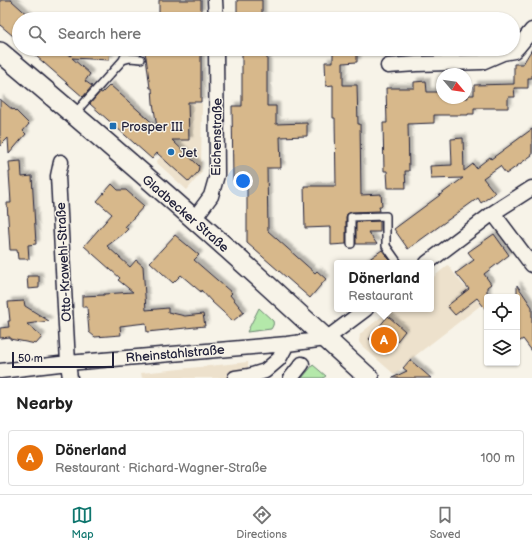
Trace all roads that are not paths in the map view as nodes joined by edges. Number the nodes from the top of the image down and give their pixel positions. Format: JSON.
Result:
{"nodes":[{"id":1,"x":215,"y":0,"type":"edge"},
{"id":2,"x":216,"y":12,"type":"edge"},
{"id":3,"x":532,"y":30,"type":"edge"},
{"id":4,"x":520,"y":45,"type":"edge"},
{"id":5,"x":0,"y":52,"type":"edge"},
{"id":6,"x":125,"y":56,"type":"edge"},
{"id":7,"x":216,"y":56,"type":"edge"},
{"id":8,"x":495,"y":56,"type":"edge"},
{"id":9,"x":141,"y":59,"type":"dead end"},
{"id":10,"x":123,"y":60,"type":"junction"},
{"id":11,"x":388,"y":66,"type":"dead end"},
{"id":12,"x":74,"y":114,"type":"junction"},
{"id":13,"x":61,"y":162,"type":"dead end"},
{"id":14,"x":532,"y":188,"type":"edge"},
{"id":15,"x":493,"y":213,"type":"junction"},
{"id":16,"x":194,"y":219,"type":"junction"},
{"id":17,"x":351,"y":244,"type":"dead end"},
{"id":18,"x":396,"y":260,"type":"edge"},
{"id":19,"x":431,"y":260,"type":"edge"},
{"id":20,"x":532,"y":265,"type":"edge"},
{"id":21,"x":362,"y":312,"type":"edge"},
{"id":22,"x":326,"y":339,"type":"junction"},
{"id":23,"x":287,"y":344,"type":"junction"},
{"id":24,"x":68,"y":363,"type":"junction"},
{"id":25,"x":302,"y":364,"type":"dead end"},
{"id":26,"x":0,"y":371,"type":"edge"},
{"id":27,"x":237,"y":377,"type":"edge"},
{"id":28,"x":70,"y":378,"type":"edge"},
{"id":29,"x":291,"y":378,"type":"edge"},
{"id":30,"x":369,"y":378,"type":"edge"}],
"edges":[{"from":1,"to":2,"type":"street"},
{"from":3,"to":4,"type":"street"},
{"from":5,"to":12,"type":"main road","name":"Gladbecker Straße"},
{"from":6,"to":10,"type":"lane"},
{"from":7,"to":16,"type":"street","name":"Eichenstraße"},
{"from":8,"to":11,"type":"street"},
{"from":9,"to":10,"type":"lane"},
{"from":10,"to":12,"type":"lane"},
{"from":12,"to":16,"type":"main road","name":"Gladbecker Straße"},
{"from":13,"to":24,"type":"street","name":"Otto-Krawehl-Straße"},
{"from":14,"to":15,"type":"street"},
{"from":15,"to":19,"type":"street"},
{"from":15,"to":20,"type":"street"},
{"from":16,"to":22,"type":"main road","name":"Gladbecker Straße"},
{"from":17,"to":18,"type":"lane"},
{"from":21,"to":22,"type":"street"},
{"from":22,"to":23,"type":"street","name":"Rheinstahlstraße"},
{"from":22,"to":30,"type":"main road","name":"Gladbecker Straße"},
{"from":23,"to":24,"type":"street","name":"Rheinstahlstraße"},
{"from":23,"to":27,"type":"street"},
{"from":24,"to":26,"type":"street","name":"Rheinstahlstraße"},
{"from":24,"to":28,"type":"street","name":"Otto-Krawehl-Straße"},
{"from":25,"to":29,"type":"street"}]}
